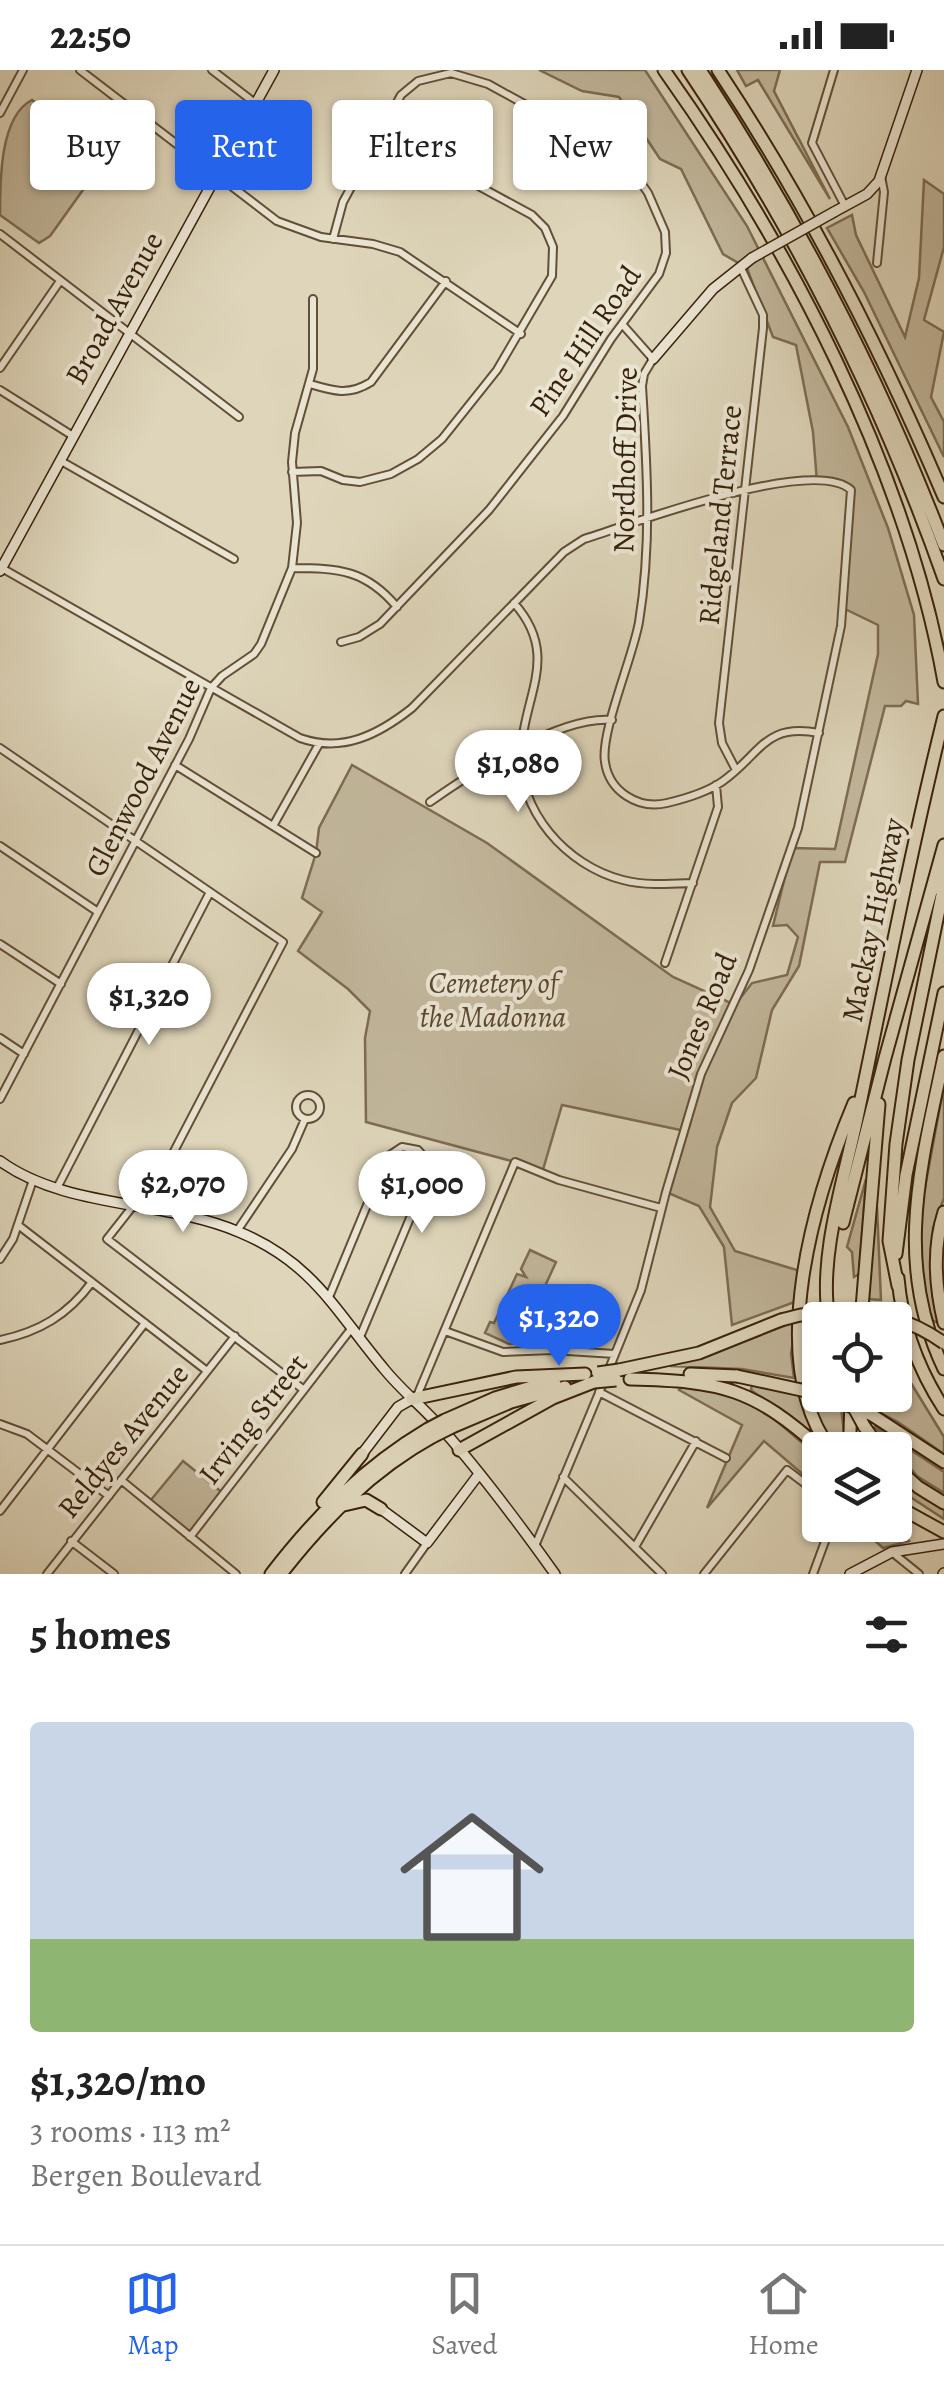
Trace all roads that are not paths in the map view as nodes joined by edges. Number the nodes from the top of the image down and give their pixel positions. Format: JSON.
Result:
{"nodes":[{"id":1,"x":23,"y":70,"type":"edge"},
{"id":2,"x":80,"y":70,"type":"edge"},
{"id":3,"x":212,"y":70,"type":"edge"},
{"id":4,"x":274,"y":70,"type":"edge"},
{"id":5,"x":664,"y":70,"type":"edge"},
{"id":6,"x":688,"y":70,"type":"edge"},
{"id":7,"x":700,"y":70,"type":"edge"},
{"id":8,"x":718,"y":70,"type":"edge"},
{"id":9,"x":834,"y":70,"type":"edge"},
{"id":10,"x":917,"y":70,"type":"edge"},
{"id":11,"x":252,"y":100,"type":"edge"},
{"id":12,"x":258,"y":100,"type":"edge"},
{"id":13,"x":401,"y":100,"type":"edge"},
{"id":14,"x":0,"y":112,"type":"edge"},
{"id":15,"x":175,"y":142,"type":"edge"},
{"id":16,"x":881,"y":175,"type":"junction"},
{"id":17,"x":210,"y":190,"type":"edge"},
{"id":18,"x":237,"y":190,"type":"edge"},
{"id":19,"x":349,"y":190,"type":"edge"},
{"id":20,"x":485,"y":190,"type":"edge"},
{"id":21,"x":845,"y":206,"type":"junction"},
{"id":22,"x":0,"y":234,"type":"edge"},
{"id":23,"x":333,"y":239,"type":"junction"},
{"id":24,"x":877,"y":262,"type":"dead end"},
{"id":25,"x":740,"y":266,"type":"junction"},
{"id":26,"x":60,"y":280,"type":"junction"},
{"id":27,"x":446,"y":280,"type":"junction"},
{"id":28,"x":314,"y":299,"type":"dead end"},
{"id":29,"x":622,"y":324,"type":"junction"},
{"id":30,"x":128,"y":334,"type":"junction"},
{"id":31,"x":521,"y":334,"type":"junction"},
{"id":32,"x":653,"y":359,"type":"junction"},
{"id":33,"x":0,"y":368,"type":"edge"},
{"id":34,"x":310,"y":384,"type":"junction"},
{"id":35,"x":0,"y":390,"type":"edge"},
{"id":36,"x":238,"y":417,"type":"dead end"},
{"id":37,"x":72,"y":436,"type":"junction"},
{"id":38,"x":60,"y":460,"type":"junction"},
{"id":39,"x":933,"y":470,"type":"junction"},
{"id":40,"x":292,"y":472,"type":"junction"},
{"id":41,"x":746,"y":488,"type":"junction"},
{"id":42,"x":944,"y":488,"type":"edge"},
{"id":43,"x":944,"y":497,"type":"edge"},
{"id":44,"x":650,"y":518,"type":"junction"},
{"id":45,"x":944,"y":545,"type":"edge"},
{"id":46,"x":234,"y":559,"type":"dead end"},
{"id":47,"x":292,"y":568,"type":"junction"},
{"id":48,"x":1,"y":569,"type":"edge"},
{"id":49,"x":944,"y":579,"type":"edge"},
{"id":50,"x":514,"y":603,"type":"junction"},
{"id":51,"x":397,"y":607,"type":"junction"},
{"id":52,"x":341,"y":642,"type":"dead end"},
{"id":53,"x":944,"y":682,"type":"edge"},
{"id":54,"x":211,"y":688,"type":"junction"},
{"id":55,"x":944,"y":716,"type":"edge"},
{"id":56,"x":612,"y":720,"type":"junction"},
{"id":57,"x":819,"y":732,"type":"junction"},
{"id":58,"x":319,"y":744,"type":"junction"},
{"id":59,"x":0,"y":748,"type":"edge"},
{"id":60,"x":521,"y":748,"type":"junction"},
{"id":61,"x":176,"y":765,"type":"junction"},
{"id":62,"x":736,"y":770,"type":"junction"},
{"id":63,"x":716,"y":785,"type":"junction"},
{"id":64,"x":430,"y":802,"type":"dead end"},
{"id":65,"x":273,"y":826,"type":"junction"},
{"id":66,"x":136,"y":841,"type":"junction"},
{"id":67,"x":0,"y":846,"type":"edge"},
{"id":68,"x":943,"y":848,"type":"edge"},
{"id":69,"x":316,"y":853,"type":"dead end"},
{"id":70,"x":693,"y":883,"type":"junction"},
{"id":71,"x":210,"y":892,"type":"junction"},
{"id":72,"x":98,"y":912,"type":"junction"},
{"id":73,"x":0,"y":944,"type":"edge"},
{"id":74,"x":665,"y":963,"type":"dead end"},
{"id":75,"x":60,"y":984,"type":"junction"},
{"id":76,"x":902,"y":992,"type":"junction"},
{"id":77,"x":944,"y":993,"type":"edge"},
{"id":78,"x":0,"y":1038,"type":"edge"},
{"id":79,"x":24,"y":1054,"type":"junction"},
{"id":80,"x":944,"y":1056,"type":"edge"},
{"id":81,"x":864,"y":1080,"type":"junction"},
{"id":82,"x":0,"y":1099,"type":"edge"},
{"id":83,"x":305,"y":1119,"type":"junction"},
{"id":84,"x":0,"y":1161,"type":"edge"},
{"id":85,"x":33,"y":1180,"type":"junction"},
{"id":86,"x":56,"y":1188,"type":"junction"},
{"id":87,"x":133,"y":1204,"type":"junction"},
{"id":88,"x":145,"y":1207,"type":"junction"},
{"id":89,"x":662,"y":1208,"type":"junction"},
{"id":90,"x":944,"y":1212,"type":"edge"},
{"id":91,"x":18,"y":1225,"type":"junction"},
{"id":92,"x":238,"y":1231,"type":"junction"},
{"id":93,"x":0,"y":1259,"type":"edge"},
{"id":94,"x":92,"y":1282,"type":"junction"},
{"id":95,"x":898,"y":1286,"type":"junction"},
{"id":96,"x":329,"y":1296,"type":"junction"},
{"id":97,"x":826,"y":1302,"type":"edge"},
{"id":98,"x":831,"y":1302,"type":"edge"},
{"id":99,"x":863,"y":1302,"type":"edge"},
{"id":100,"x":802,"y":1315,"type":"edge"},
{"id":101,"x":912,"y":1318,"type":"edge"},
{"id":102,"x":145,"y":1324,"type":"junction"},
{"id":103,"x":912,"y":1324,"type":"edge"},
{"id":104,"x":944,"y":1324,"type":"edge"},
{"id":105,"x":352,"y":1328,"type":"junction"},
{"id":106,"x":445,"y":1332,"type":"junction"},
{"id":107,"x":944,"y":1335,"type":"edge"},
{"id":108,"x":234,"y":1336,"type":"junction"},
{"id":109,"x":360,"y":1338,"type":"junction"},
{"id":110,"x":0,"y":1340,"type":"edge"},
{"id":111,"x":944,"y":1344,"type":"edge"},
{"id":112,"x":615,"y":1354,"type":"junction"},
{"id":113,"x":944,"y":1369,"type":"edge"},
{"id":114,"x":208,"y":1372,"type":"junction"},
{"id":115,"x":617,"y":1375,"type":"junction"},
{"id":116,"x":630,"y":1378,"type":"junction"},
{"id":117,"x":594,"y":1380,"type":"junction"},
{"id":118,"x":304,"y":1390,"type":"junction"},
{"id":119,"x":802,"y":1390,"type":"edge"},
{"id":120,"x":412,"y":1398,"type":"junction"},
{"id":121,"x":944,"y":1409,"type":"edge"},
{"id":122,"x":864,"y":1412,"type":"edge"},
{"id":123,"x":0,"y":1424,"type":"edge"},
{"id":124,"x":819,"y":1432,"type":"edge"},
{"id":125,"x":431,"y":1433,"type":"junction"},
{"id":126,"x":802,"y":1433,"type":"edge"},
{"id":127,"x":696,"y":1442,"type":"junction"},
{"id":128,"x":48,"y":1448,"type":"junction"},
{"id":129,"x":459,"y":1450,"type":"junction"},
{"id":130,"x":362,"y":1454,"type":"joint"},
{"id":131,"x":726,"y":1458,"type":"dead end"},
{"id":132,"x":944,"y":1462,"type":"edge"},
{"id":133,"x":479,"y":1474,"type":"junction"},
{"id":134,"x":563,"y":1477,"type":"junction"},
{"id":135,"x":121,"y":1480,"type":"junction"},
{"id":136,"x":802,"y":1481,"type":"edge"},
{"id":137,"x":912,"y":1482,"type":"edge"},
{"id":138,"x":109,"y":1496,"type":"junction"},
{"id":139,"x":944,"y":1503,"type":"edge"},
{"id":140,"x":912,"y":1508,"type":"edge"},
{"id":141,"x":381,"y":1509,"type":"joint"},
{"id":142,"x":336,"y":1510,"type":"junction"},
{"id":143,"x":0,"y":1511,"type":"edge"},
{"id":144,"x":912,"y":1515,"type":"edge"},
{"id":145,"x":923,"y":1521,"type":"junction"},
{"id":146,"x":944,"y":1532,"type":"edge"},
{"id":147,"x":190,"y":1538,"type":"junction"},
{"id":148,"x":298,"y":1539,"type":"junction"},
{"id":149,"x":71,"y":1541,"type":"junction"},
{"id":150,"x":825,"y":1542,"type":"edge"},
{"id":151,"x":427,"y":1543,"type":"junction"},
{"id":152,"x":944,"y":1544,"type":"edge"},
{"id":153,"x":535,"y":1546,"type":"junction"},
{"id":154,"x":635,"y":1547,"type":"junction"},
{"id":155,"x":892,"y":1552,"type":"junction"},
{"id":156,"x":47,"y":1574,"type":"edge"},
{"id":157,"x":114,"y":1574,"type":"edge"},
{"id":158,"x":236,"y":1574,"type":"edge"},
{"id":159,"x":271,"y":1574,"type":"edge"},
{"id":160,"x":282,"y":1574,"type":"edge"},
{"id":161,"x":404,"y":1574,"type":"edge"},
{"id":162,"x":555,"y":1574,"type":"edge"},
{"id":163,"x":662,"y":1574,"type":"edge"},
{"id":164,"x":704,"y":1574,"type":"edge"},
{"id":165,"x":813,"y":1574,"type":"edge"},
{"id":166,"x":850,"y":1574,"type":"edge"},
{"id":167,"x":920,"y":1574,"type":"edge"}],
"edges":[{"from":1,"to":14,"type":"street"},
{"from":2,"to":15,"type":"street"},
{"from":3,"to":11,"type":"street"},
{"from":4,"to":12,"type":"main road","name":"Broad Avenue"},
{"from":5,"to":53,"type":"highway"},
{"from":6,"to":49,"type":"highway"},
{"from":7,"to":45,"type":"highway"},
{"from":8,"to":39,"type":"highway"},
{"from":9,"to":21,"type":"street"},
{"from":10,"to":16,"type":"main road"},
{"from":13,"to":29,"type":"street","name":"Pine Hill Road"},
{"from":16,"to":21,"type":"main road"},
{"from":16,"to":24,"type":"street"},
{"from":17,"to":30,"type":"main road","name":"Broad Avenue"},
{"from":18,"to":23,"type":"street"},
{"from":19,"to":23,"type":"street","name":"Pine Hill Road"},
{"from":20,"to":31,"type":"street"},
{"from":21,"to":25,"type":"main road","bridge":true},
{"from":22,"to":26,"type":"street"},
{"from":23,"to":27,"type":"street"},
{"from":25,"to":32,"type":"main road"},
{"from":25,"to":41,"type":"street","name":"Ridgeland Terrace"},
{"from":26,"to":30,"type":"street"},
{"from":26,"to":33,"type":"street"},
{"from":27,"to":31,"type":"street"},
{"from":27,"to":34,"type":"street"},
{"from":28,"to":34,"type":"street","name":"Glenwood Avenue"},
{"from":29,"to":32,"type":"street","name":"Nordhoff Drive"},
{"from":29,"to":51,"type":"street","name":"Pine Hill Road"},
{"from":30,"to":36,"type":"street"},
{"from":30,"to":37,"type":"main road","name":"Broad Avenue"},
{"from":31,"to":40,"type":"street"},
{"from":32,"to":44,"type":"street","name":"Nordhoff Drive"},
{"from":34,"to":40,"type":"street","name":"Glenwood Avenue"},
{"from":35,"to":37,"type":"street"},
{"from":37,"to":38,"type":"main road","name":"Broad Avenue"},
{"from":38,"to":46,"type":"street"},
{"from":38,"to":48,"type":"main road","name":"Broad Avenue"},
{"from":39,"to":42,"type":"highway"},
{"from":39,"to":43,"type":"highway"},
{"from":40,"to":47,"type":"street","name":"Glenwood Avenue"},
{"from":41,"to":44,"type":"street"},
{"from":41,"to":57,"type":"street","name":"Jones Road"},
{"from":41,"to":62,"type":"street","name":"Ridgeland Terrace"},
{"from":44,"to":50,"type":"street"},
{"from":44,"to":56,"type":"street","name":"Nordhoff Drive"},
{"from":47,"to":51,"type":"street"},
{"from":47,"to":54,"type":"street","name":"Glenwood Avenue"},
{"from":48,"to":54,"type":"street"},
{"from":50,"to":58,"type":"street"},
{"from":50,"to":60,"type":"street"},
{"from":51,"to":52,"type":"street","name":"Pine Hill Road"},
{"from":54,"to":58,"type":"street"},
{"from":54,"to":61,"type":"street","name":"Glenwood Avenue"},
{"from":55,"to":81,"type":"highway","name":"Mackay Highway"},
{"from":56,"to":60,"type":"street"},
{"from":56,"to":63,"type":"street","name":"Nordhoff Drive"},
{"from":57,"to":62,"type":"street","name":"Nordhoff Drive"},
{"from":57,"to":89,"type":"street","name":"Jones Road"},
{"from":58,"to":65,"type":"street"},
{"from":59,"to":66,"type":"street"},
{"from":60,"to":64,"type":"street"},
{"from":60,"to":70,"type":"street"},
{"from":61,"to":65,"type":"street"},
{"from":61,"to":66,"type":"street","name":"Glenwood Avenue"},
{"from":62,"to":63,"type":"street","name":"Nordhoff Drive"},
{"from":63,"to":70,"type":"street"},
{"from":65,"to":69,"type":"street"},
{"from":66,"to":71,"type":"street"},
{"from":66,"to":72,"type":"street","name":"Glenwood Avenue"},
{"from":67,"to":72,"type":"street"},
{"from":68,"to":76,"type":"highway"},
{"from":68,"to":95,"type":"highway"},
{"from":70,"to":74,"type":"street"},
{"from":71,"to":86,"type":"street"},
{"from":71,"to":88,"type":"street"},
{"from":72,"to":75,"type":"street","name":"Glenwood Avenue"},
{"from":73,"to":75,"type":"street"},
{"from":75,"to":79,"type":"street","name":"Glenwood Avenue"},
{"from":76,"to":98,"type":"highway"},
{"from":76,"to":99,"type":"highway"},
{"from":77,"to":95,"type":"highway"},
{"from":78,"to":79,"type":"street"},
{"from":79,"to":82,"type":"street","name":"Glenwood Avenue"},
{"from":80,"to":113,"type":"highway"},
{"from":81,"to":97,"type":"highway"},
{"from":81,"to":124,"type":"highway"},
{"from":83,"to":83,"type":"street"},
{"from":83,"to":92,"type":"street"},
{"from":84,"to":85,"type":"main road"},
{"from":85,"to":86,"type":"main road"},
{"from":85,"to":91,"type":"street"},
{"from":86,"to":87,"type":"main road"},
{"from":87,"to":88,"type":"main road"},
{"from":87,"to":108,"type":"street"},
{"from":88,"to":92,"type":"main road"},
{"from":89,"to":106,"type":"street"},
{"from":89,"to":112,"type":"street","name":"Jones Road"},
{"from":90,"to":104,"type":"highway"},
{"from":91,"to":93,"type":"street"},
{"from":91,"to":94,"type":"street"},
{"from":92,"to":96,"type":"main road"},
{"from":94,"to":102,"type":"street"},
{"from":94,"to":110,"type":"street"},
{"from":95,"to":121,"type":"highway"},
{"from":96,"to":105,"type":"main road"},
{"from":96,"to":109,"type":"street"},
{"from":100,"to":115,"type":"highway","bridge":true},
{"from":101,"to":107,"type":"highway","bridge":true},
{"from":102,"to":114,"type":"street"},
{"from":102,"to":128,"type":"street"},
{"from":103,"to":111,"type":"highway","bridge":true},
{"from":105,"to":109,"type":"main road"},
{"from":105,"to":118,"type":"street","name":"Irving Street"},
{"from":106,"to":112,"type":"street"},
{"from":106,"to":120,"type":"street"},
{"from":108,"to":114,"type":"street","name":"Reldyes Avenue"},
{"from":108,"to":118,"type":"street"},
{"from":109,"to":120,"type":"main road"},
{"from":112,"to":117,"type":"street","name":"Jones Road"},
{"from":114,"to":135,"type":"street","name":"Reldyes Avenue"},
{"from":115,"to":116,"type":"highway"},
{"from":115,"to":117,"type":"highway","bridge":true},
{"from":116,"to":119,"type":"highway","bridge":true},
{"from":116,"to":126,"type":"highway"},
{"from":117,"to":120,"type":"highway"},
{"from":117,"to":125,"type":"highway","bridge":true},
{"from":117,"to":127,"type":"street"},
{"from":117,"to":129,"type":"highway"},
{"from":117,"to":134,"type":"street","name":"Jones Road"},
{"from":118,"to":147,"type":"street","name":"Irving Street"},
{"from":120,"to":129,"type":"main road"},
{"from":120,"to":130,"type":"main road"},
{"from":122,"to":132,"type":"highway","bridge":true},
{"from":123,"to":128,"type":"street"},
{"from":125,"to":142,"type":"highway"},
{"from":125,"to":148,"type":"highway"},
{"from":127,"to":131,"type":"street"},
{"from":127,"to":154,"type":"street"},
{"from":128,"to":138,"type":"street"},
{"from":128,"to":143,"type":"street"},
{"from":129,"to":133,"type":"main road"},
{"from":130,"to":148,"type":"highway"},
{"from":133,"to":151,"type":"main road"},
{"from":133,"to":153,"type":"main road"},
{"from":134,"to":153,"type":"street","name":"Jones Road"},
{"from":134,"to":154,"type":"street"},
{"from":135,"to":138,"type":"street","name":"Reldyes Avenue"},
{"from":135,"to":147,"type":"street"},
{"from":136,"to":164,"type":"street"},
{"from":137,"to":139,"type":"highway"},
{"from":138,"to":149,"type":"street","name":"Reldyes Avenue"},
{"from":140,"to":145,"type":"highway"},
{"from":141,"to":142,"type":"highway"},
{"from":141,"to":151,"type":"main road"},
{"from":142,"to":160,"type":"highway"},
{"from":144,"to":145,"type":"highway"},
{"from":145,"to":146,"type":"highway"},
{"from":147,"to":158,"type":"street"},
{"from":148,"to":159,"type":"highway"},
{"from":149,"to":156,"type":"street","name":"Reldyes Avenue"},
{"from":149,"to":157,"type":"street"},
{"from":150,"to":165,"type":"street"},
{"from":151,"to":161,"type":"street"},
{"from":152,"to":155,"type":"main road"},
{"from":153,"to":162,"type":"main road"},
{"from":154,"to":163,"type":"street"},
{"from":155,"to":166,"type":"main road"},
{"from":155,"to":167,"type":"street"}]}
